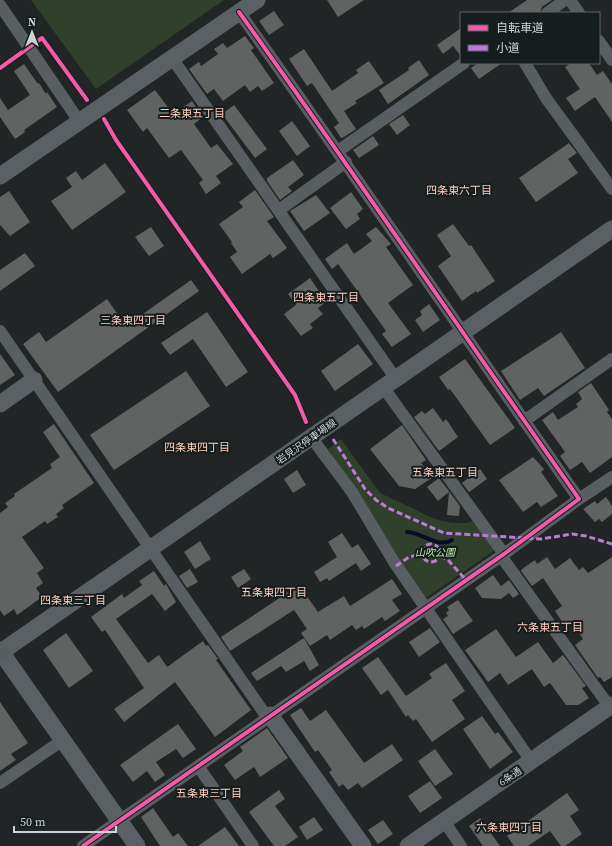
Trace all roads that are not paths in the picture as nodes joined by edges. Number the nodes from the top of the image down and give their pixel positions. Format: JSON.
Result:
{"nodes":[{"id":1,"x":256,"y":0,"type":"edge"},
{"id":2,"x":565,"y":0,"type":"edge"},
{"id":3,"x":570,"y":0,"type":"edge"},
{"id":4,"x":0,"y":5,"type":"edge"},
{"id":5,"x":239,"y":12,"type":"junction"},
{"id":6,"x":547,"y":12,"type":"edge"},
{"id":7,"x":579,"y":12,"type":"edge"},
{"id":8,"x":604,"y":42,"type":"edge"},
{"id":9,"x":172,"y":58,"type":"junction"},
{"id":10,"x":612,"y":60,"type":"edge"},
{"id":11,"x":463,"y":64,"type":"edge"},
{"id":12,"x":526,"y":64,"type":"edge"},
{"id":13,"x":79,"y":121,"type":"junction"},
{"id":14,"x":338,"y":151,"type":"junction"},
{"id":15,"x":346,"y":162,"type":"junction"},
{"id":16,"x":0,"y":176,"type":"edge"},
{"id":17,"x":612,"y":189,"type":"edge"},
{"id":18,"x":278,"y":210,"type":"junction"},
{"id":19,"x":612,"y":229,"type":"edge"},
{"id":20,"x":0,"y":330,"type":"edge"},
{"id":21,"x":463,"y":332,"type":"junction"},
{"id":22,"x":612,"y":359,"type":"edge"},
{"id":23,"x":34,"y":380,"type":"junction"},
{"id":24,"x":390,"y":383,"type":"junction"},
{"id":25,"x":0,"y":404,"type":"edge"},
{"id":26,"x":524,"y":421,"type":"junction"},
{"id":27,"x":311,"y":437,"type":"junction"},
{"id":28,"x":612,"y":476,"type":"edge"},
{"id":29,"x":579,"y":499,"type":"junction"},
{"id":30,"x":150,"y":549,"type":"junction"},
{"id":31,"x":502,"y":555,"type":"junction"},
{"id":32,"x":426,"y":608,"type":"junction"},
{"id":33,"x":0,"y":652,"type":"edge"},
{"id":34,"x":611,"y":705,"type":"edge"},
{"id":35,"x":268,"y":716,"type":"junction"},
{"id":36,"x":63,"y":740,"type":"junction"},
{"id":37,"x":531,"y":761,"type":"junction"},
{"id":38,"x":198,"y":766,"type":"junction"},
{"id":39,"x":0,"y":783,"type":"edge"},
{"id":40,"x":120,"y":820,"type":"junction"},
{"id":41,"x":444,"y":821,"type":"junction"},
{"id":42,"x":83,"y":846,"type":"edge"},
{"id":43,"x":137,"y":846,"type":"edge"},
{"id":44,"x":253,"y":846,"type":"edge"},
{"id":45,"x":363,"y":846,"type":"edge"},
{"id":46,"x":408,"y":846,"type":"edge"},
{"id":47,"x":461,"y":846,"type":"edge"}],
"edges":[{"from":1,"to":5,"type":"street"},
{"from":2,"to":6,"type":"street"},
{"from":3,"to":7,"type":"street"},
{"from":4,"to":13,"type":"street"},
{"from":5,"to":9,"type":"street"},
{"from":5,"to":14,"type":"street"},
{"from":8,"to":10,"type":"street"},
{"from":9,"to":13,"type":"street"},
{"from":9,"to":18,"type":"street"},
{"from":11,"to":14,"type":"street"},
{"from":12,"to":17,"type":"street"},
{"from":13,"to":16,"type":"street"},
{"from":14,"to":15,"type":"street"},
{"from":15,"to":18,"type":"street"},
{"from":15,"to":21,"type":"street"},
{"from":18,"to":24,"type":"street"},
{"from":19,"to":21,"type":"street","name":"岩見沢停車場線"},
{"from":20,"to":23,"type":"street"},
{"from":21,"to":24,"type":"street","name":"岩見沢停車場線"},
{"from":21,"to":26,"type":"street"},
{"from":22,"to":26,"type":"street"},
{"from":23,"to":25,"type":"street"},
{"from":23,"to":30,"type":"street"},
{"from":24,"to":27,"type":"street","name":"岩見沢停車場線"},
{"from":24,"to":31,"type":"street"},
{"from":26,"to":29,"type":"street"},
{"from":27,"to":30,"type":"street","name":"岩見沢停車場線"},
{"from":27,"to":32,"type":"street"},
{"from":28,"to":29,"type":"street"},
{"from":29,"to":31,"type":"street"},
{"from":30,"to":33,"type":"street","name":"岩見沢停車場線"},
{"from":30,"to":35,"type":"street"},
{"from":31,"to":32,"type":"street"},
{"from":31,"to":34,"type":"street"},
{"from":32,"to":35,"type":"street"},
{"from":32,"to":37,"type":"street"},
{"from":33,"to":36,"type":"street"},
{"from":34,"to":37,"type":"street","name":"6条通"},
{"from":35,"to":38,"type":"street"},
{"from":35,"to":45,"type":"street"},
{"from":36,"to":39,"type":"street"},
{"from":36,"to":40,"type":"street"},
{"from":37,"to":41,"type":"street","name":"6条通"},
{"from":38,"to":40,"type":"street"},
{"from":38,"to":44,"type":"street"},
{"from":40,"to":42,"type":"street"},
{"from":40,"to":43,"type":"street"},
{"from":41,"to":46,"type":"street","name":"6条通"},
{"from":41,"to":47,"type":"street"}]}
